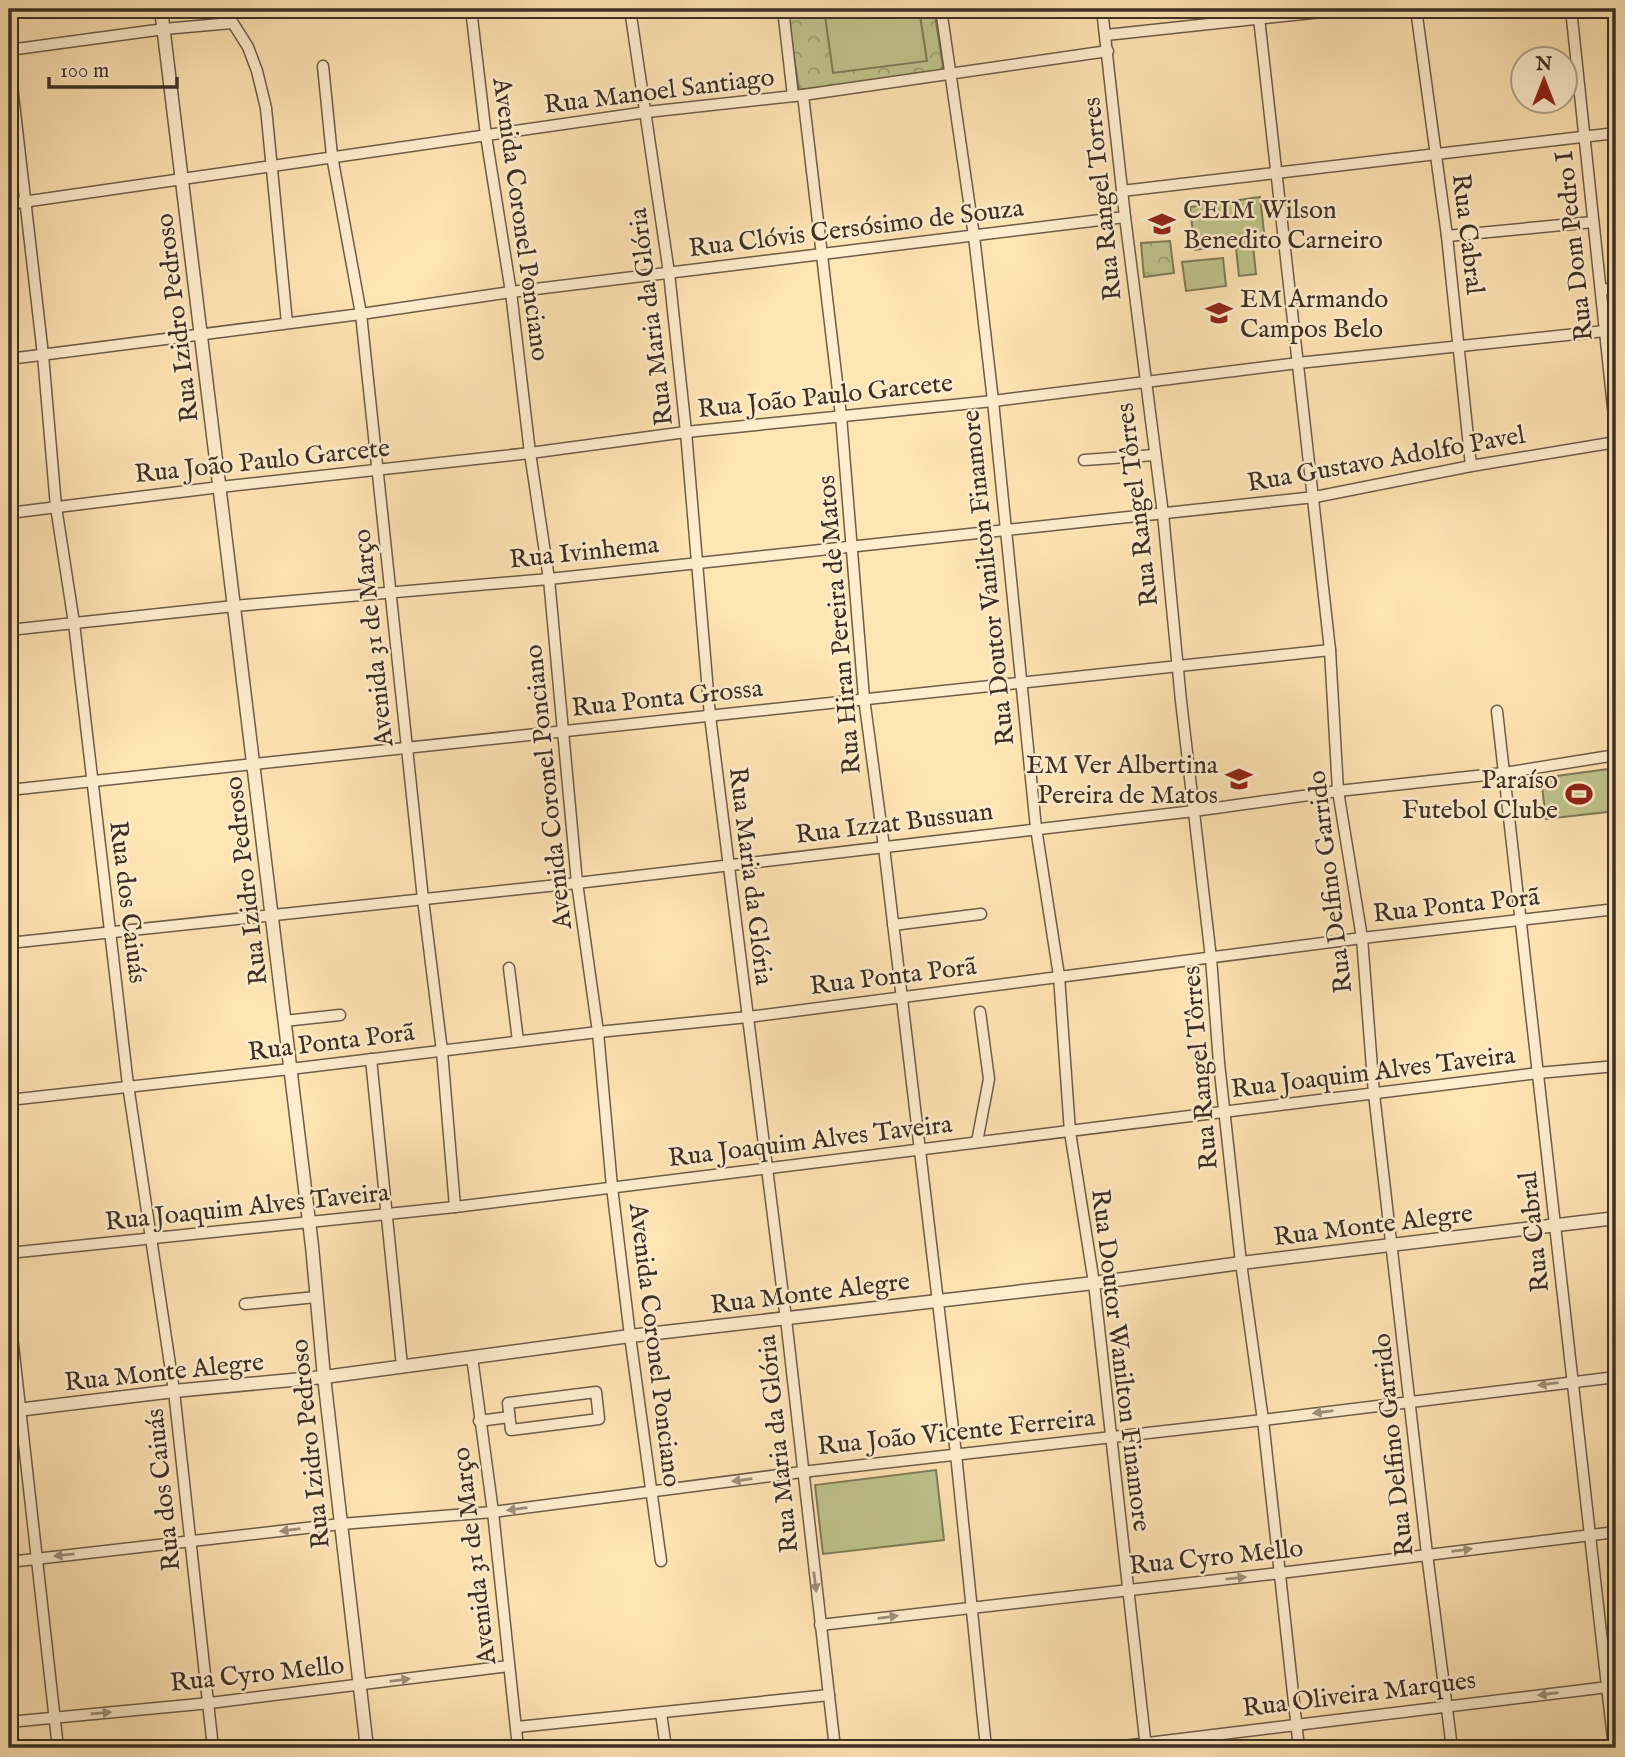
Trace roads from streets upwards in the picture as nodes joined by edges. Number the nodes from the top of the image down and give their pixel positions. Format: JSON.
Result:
{"nodes":[{"id":1,"x":162,"y":9,"type":"edge"},
{"id":2,"x":224,"y":9,"type":"edge"},
{"id":3,"x":471,"y":9,"type":"edge"},
{"id":4,"x":630,"y":9,"type":"edge"},
{"id":5,"x":783,"y":9,"type":"edge"},
{"id":6,"x":941,"y":9,"type":"edge"},
{"id":7,"x":1102,"y":9,"type":"edge"},
{"id":8,"x":1350,"y":9,"type":"edge"},
{"id":9,"x":1416,"y":9,"type":"edge"},
{"id":10,"x":1571,"y":9,"type":"edge"},
{"id":11,"x":1259,"y":14,"type":"edge"},
{"id":12,"x":232,"y":23,"type":"junction"},
{"id":13,"x":164,"y":29,"type":"junction"},
{"id":14,"x":1106,"y":35,"type":"junction"},
{"id":15,"x":9,"y":50,"type":"edge"},
{"id":16,"x":1108,"y":51,"type":"junction"},
{"id":17,"x":9,"y":60,"type":"edge"},
{"id":18,"x":323,"y":66,"type":"dead end"},
{"id":19,"x":950,"y":75,"type":"junction"},
{"id":20,"x":798,"y":95,"type":"junction"},
{"id":21,"x":647,"y":112,"type":"junction"},
{"id":22,"x":1616,"y":133,"type":"edge"},
{"id":23,"x":486,"y":136,"type":"junction"},
{"id":24,"x":1583,"y":136,"type":"junction"},
{"id":25,"x":1436,"y":154,"type":"junction"},
{"id":26,"x":332,"y":156,"type":"junction"},
{"id":27,"x":273,"y":165,"type":"junction"},
{"id":28,"x":1277,"y":173,"type":"junction"},
{"id":29,"x":182,"y":180,"type":"junction"},
{"id":30,"x":1122,"y":191,"type":"junction"},
{"id":31,"x":24,"y":202,"type":"junction"},
{"id":32,"x":9,"y":204,"type":"edge"},
{"id":33,"x":1125,"y":217,"type":"junction"},
{"id":34,"x":1593,"y":222,"type":"junction"},
{"id":35,"x":974,"y":236,"type":"junction"},
{"id":36,"x":1447,"y":236,"type":"junction"},
{"id":37,"x":821,"y":255,"type":"junction"},
{"id":38,"x":669,"y":273,"type":"junction"},
{"id":39,"x":1616,"y":288,"type":"edge"},
{"id":40,"x":1601,"y":290,"type":"junction"},
{"id":41,"x":511,"y":292,"type":"junction"},
{"id":42,"x":361,"y":314,"type":"junction"},
{"id":43,"x":287,"y":323,"type":"junction"},
{"id":44,"x":1605,"y":331,"type":"junction"},
{"id":45,"x":201,"y":334,"type":"junction"},
{"id":46,"x":1459,"y":345,"type":"junction"},
{"id":47,"x":43,"y":355,"type":"junction"},
{"id":48,"x":9,"y":359,"type":"edge"},
{"id":49,"x":1298,"y":363,"type":"junction"},
{"id":50,"x":1145,"y":383,"type":"junction"},
{"id":51,"x":993,"y":401,"type":"junction"},
{"id":52,"x":841,"y":416,"type":"junction"},
{"id":53,"x":686,"y":432,"type":"junction"},
{"id":54,"x":1616,"y":436,"type":"edge"},
{"id":55,"x":1616,"y":442,"type":"edge"},
{"id":56,"x":530,"y":453,"type":"junction"},
{"id":57,"x":1155,"y":455,"type":"junction"},
{"id":58,"x":1084,"y":460,"type":"dead end"},
{"id":59,"x":1471,"y":466,"type":"junction"},
{"id":60,"x":377,"y":470,"type":"junction"},
{"id":61,"x":219,"y":487,"type":"junction"},
{"id":62,"x":1315,"y":497,"type":"junction"},
{"id":63,"x":55,"y":507,"type":"junction"},
{"id":64,"x":9,"y":513,"type":"edge"},
{"id":65,"x":1163,"y":514,"type":"junction"},
{"id":66,"x":1005,"y":531,"type":"junction"},
{"id":67,"x":852,"y":545,"type":"junction"},
{"id":68,"x":697,"y":562,"type":"junction"},
{"id":69,"x":549,"y":579,"type":"junction"},
{"id":70,"x":390,"y":592,"type":"junction"},
{"id":71,"x":234,"y":606,"type":"junction"},
{"id":72,"x":74,"y":622,"type":"junction"},
{"id":73,"x":9,"y":630,"type":"edge"},
{"id":74,"x":1330,"y":650,"type":"junction"},
{"id":75,"x":1177,"y":665,"type":"junction"},
{"id":76,"x":1020,"y":684,"type":"junction"},
{"id":77,"x":864,"y":698,"type":"junction"},
{"id":78,"x":1497,"y":711,"type":"dead end"},
{"id":79,"x":710,"y":716,"type":"junction"},
{"id":80,"x":563,"y":732,"type":"junction"},
{"id":81,"x":407,"y":748,"type":"junction"},
{"id":82,"x":1616,"y":755,"type":"edge"},
{"id":83,"x":253,"y":764,"type":"junction"},
{"id":84,"x":1504,"y":773,"type":"junction"},
{"id":85,"x":91,"y":780,"type":"junction"},
{"id":86,"x":9,"y":790,"type":"edge"},
{"id":87,"x":1339,"y":790,"type":"junction"},
{"id":88,"x":1194,"y":811,"type":"junction"},
{"id":89,"x":1036,"y":828,"type":"junction"},
{"id":90,"x":884,"y":847,"type":"junction"},
{"id":91,"x":728,"y":865,"type":"junction"},
{"id":92,"x":577,"y":883,"type":"junction"},
{"id":93,"x":423,"y":899,"type":"junction"},
{"id":94,"x":1616,"y":909,"type":"edge"},
{"id":95,"x":981,"y":914,"type":"dead end"},
{"id":96,"x":272,"y":915,"type":"junction"},
{"id":97,"x":1520,"y":920,"type":"junction"},
{"id":98,"x":893,"y":925,"type":"junction"},
{"id":99,"x":110,"y":931,"type":"junction"},
{"id":100,"x":1362,"y":938,"type":"junction"},
{"id":101,"x":9,"y":943,"type":"edge"},
{"id":102,"x":1211,"y":958,"type":"junction"},
{"id":103,"x":509,"y":968,"type":"dead end"},
{"id":104,"x":1059,"y":976,"type":"junction"},
{"id":105,"x":902,"y":997,"type":"junction"},
{"id":106,"x":980,"y":1012,"type":"dead end"},
{"id":107,"x":340,"y":1015,"type":"dead end"},
{"id":108,"x":747,"y":1017,"type":"junction"},
{"id":109,"x":285,"y":1021,"type":"junction"},
{"id":110,"x":598,"y":1032,"type":"junction"},
{"id":111,"x":517,"y":1041,"type":"junction"},
{"id":112,"x":442,"y":1051,"type":"junction"},
{"id":113,"x":371,"y":1059,"type":"junction"},
{"id":114,"x":1616,"y":1066,"type":"edge"},
{"id":115,"x":290,"y":1069,"type":"junction"},
{"id":116,"x":1538,"y":1073,"type":"junction"},
{"id":117,"x":128,"y":1085,"type":"junction"},
{"id":118,"x":1374,"y":1094,"type":"junction"},
{"id":119,"x":9,"y":1100,"type":"edge"},
{"id":120,"x":1225,"y":1113,"type":"junction"},
{"id":121,"x":1070,"y":1132,"type":"junction"},
{"id":122,"x":977,"y":1143,"type":"junction"},
{"id":123,"x":919,"y":1150,"type":"junction"},
{"id":124,"x":766,"y":1168,"type":"junction"},
{"id":125,"x":612,"y":1187,"type":"junction"},
{"id":126,"x":455,"y":1207,"type":"junction"},
{"id":127,"x":387,"y":1213,"type":"junction"},
{"id":128,"x":1616,"y":1218,"type":"edge"},
{"id":129,"x":309,"y":1221,"type":"junction"},
{"id":130,"x":1555,"y":1226,"type":"junction"},
{"id":131,"x":151,"y":1239,"type":"junction"},
{"id":132,"x":1393,"y":1245,"type":"junction"},
{"id":133,"x":9,"y":1254,"type":"edge"},
{"id":134,"x":1241,"y":1262,"type":"junction"},
{"id":135,"x":1094,"y":1283,"type":"junction"},
{"id":136,"x":316,"y":1297,"type":"junction"},
{"id":137,"x":937,"y":1300,"type":"junction"},
{"id":138,"x":245,"y":1304,"type":"dead end"},
{"id":139,"x":9,"y":1309,"type":"edge"},
{"id":140,"x":786,"y":1319,"type":"junction"},
{"id":141,"x":630,"y":1336,"type":"junction"},
{"id":142,"x":472,"y":1357,"type":"junction"},
{"id":143,"x":402,"y":1366,"type":"junction"},
{"id":144,"x":324,"y":1377,"type":"junction"},
{"id":145,"x":1616,"y":1377,"type":"edge"},
{"id":146,"x":1573,"y":1382,"type":"junction"},
{"id":147,"x":174,"y":1391,"type":"junction"},
{"id":148,"x":1410,"y":1401,"type":"junction"},
{"id":149,"x":15,"y":1410,"type":"edge"},
{"id":150,"x":509,"y":1417,"type":"junction"},
{"id":151,"x":1263,"y":1420,"type":"junction"},
{"id":152,"x":479,"y":1421,"type":"junction"},
{"id":153,"x":1111,"y":1437,"type":"junction"},
{"id":154,"x":956,"y":1454,"type":"junction"},
{"id":155,"x":802,"y":1472,"type":"junction"},
{"id":156,"x":652,"y":1492,"type":"junction"},
{"id":157,"x":493,"y":1512,"type":"junction"},
{"id":158,"x":341,"y":1524,"type":"junction"},
{"id":159,"x":1616,"y":1532,"type":"edge"},
{"id":160,"x":1590,"y":1535,"type":"junction"},
{"id":161,"x":190,"y":1542,"type":"junction"},
{"id":162,"x":1427,"y":1553,"type":"junction"},
{"id":163,"x":35,"y":1559,"type":"junction"},
{"id":164,"x":9,"y":1562,"type":"edge"},
{"id":165,"x":662,"y":1562,"type":"dead end"},
{"id":166,"x":1280,"y":1573,"type":"junction"},
{"id":167,"x":1127,"y":1589,"type":"junction"},
{"id":168,"x":972,"y":1607,"type":"junction"},
{"id":169,"x":820,"y":1625,"type":"junction"},
{"id":170,"x":509,"y":1666,"type":"junction"},
{"id":171,"x":359,"y":1685,"type":"junction"},
{"id":172,"x":1612,"y":1686,"type":"edge"},
{"id":173,"x":828,"y":1695,"type":"junction"},
{"id":174,"x":210,"y":1703,"type":"junction"},
{"id":175,"x":1448,"y":1705,"type":"junction"},
{"id":176,"x":662,"y":1713,"type":"junction"},
{"id":177,"x":55,"y":1717,"type":"junction"},
{"id":178,"x":9,"y":1722,"type":"edge"},
{"id":179,"x":1297,"y":1723,"type":"junction"},
{"id":180,"x":517,"y":1727,"type":"junction"},
{"id":181,"x":1145,"y":1745,"type":"edge"},
{"id":182,"x":58,"y":1748,"type":"edge"},
{"id":183,"x":213,"y":1748,"type":"edge"},
{"id":184,"x":367,"y":1748,"type":"edge"},
{"id":185,"x":518,"y":1748,"type":"edge"},
{"id":186,"x":666,"y":1748,"type":"edge"},
{"id":187,"x":835,"y":1748,"type":"edge"},
{"id":188,"x":985,"y":1748,"type":"edge"},
{"id":189,"x":1107,"y":1748,"type":"edge"},
{"id":190,"x":1299,"y":1748,"type":"edge"},
{"id":191,"x":1452,"y":1748,"type":"edge"},
{"id":192,"x":1614,"y":1748,"type":"edge"}],
"edges":[{"from":1,"to":13,"type":"street","name":"Rua Izidro Pedroso"},
{"from":2,"to":12,"type":"street"},
{"from":3,"to":23,"type":"street","name":"Avenida Coronel Ponciano"},
{"from":4,"to":21,"type":"street","name":"Rua Maria da Glória"},
{"from":5,"to":20,"type":"street","name":"Rua Hiran Pereira de Matos"},
{"from":6,"to":19,"type":"street","name":"Rua Doutor Vanilton Finamore"},
{"from":7,"to":14,"type":"street","name":"Rua Rangel Torres"},
{"from":8,"to":11,"type":"street"},
{"from":9,"to":25,"type":"street","name":"Rua Cabral"},
{"from":10,"to":24,"type":"street","name":"Rua Dom Pedro I"},
{"from":11,"to":14,"type":"street"},
{"from":11,"to":28,"type":"street","name":"Rua Delfino Garrido"},
{"from":12,"to":13,"type":"street"},
{"from":12,"to":27,"type":"street"},
{"from":13,"to":15,"type":"street"},
{"from":13,"to":29,"type":"street","name":"Rua Izidro Pedroso"},
{"from":14,"to":16,"type":"street","name":"Rua Rangel Torres"},
{"from":16,"to":19,"type":"street","name":"Rua Manoel Santiago"},
{"from":16,"to":30,"type":"street","name":"Rua Rangel Torres"},
{"from":17,"to":31,"type":"street","name":"Rua dos Caiuás"},
{"from":18,"to":26,"type":"street","name":"Avenida 31 de Março"},
{"from":19,"to":20,"type":"street","name":"Rua Manoel Santiago"},
{"from":19,"to":35,"type":"street","name":"Rua Doutor Vanilton Finamore"},
{"from":20,"to":21,"type":"street","name":"Rua Manoel Santiago"},
{"from":20,"to":37,"type":"street","name":"Rua Hiran Pereira de Matos"},
{"from":21,"to":23,"type":"street","name":"Rua Manoel Santiago"},
{"from":21,"to":38,"type":"street","name":"Rua Maria da Glória"},
{"from":22,"to":24,"type":"street"},
{"from":23,"to":26,"type":"street","name":"Rua Manoel Santiago"},
{"from":23,"to":41,"type":"street","name":"Avenida Coronel Ponciano"},
{"from":24,"to":25,"type":"street"},
{"from":24,"to":34,"type":"street","name":"Rua Dom Pedro I"},
{"from":25,"to":28,"type":"street"},
{"from":25,"to":36,"type":"street","name":"Rua Cabral"},
{"from":26,"to":27,"type":"street","name":"Rua Manoel Santiago"},
{"from":26,"to":42,"type":"street","name":"Avenida 31 de Março"},
{"from":27,"to":29,"type":"street","name":"Rua Manoel Santiago"},
{"from":27,"to":43,"type":"street"},
{"from":28,"to":30,"type":"street"},
{"from":28,"to":49,"type":"street","name":"Rua Delfino Garrido"},
{"from":29,"to":31,"type":"street","name":"Rua Manoel Santiago"},
{"from":29,"to":45,"type":"street","name":"Rua Izidro Pedroso"},
{"from":30,"to":33,"type":"street","name":"Rua Rangel Torres"},
{"from":31,"to":32,"type":"street","name":"Rua Manoel Santiago"},
{"from":31,"to":47,"type":"street","name":"Rua dos Caiuás"},
{"from":33,"to":35,"type":"street","name":"Rua Clóvis Cersósimo de Souza"},
{"from":33,"to":50,"type":"street","name":"Rua Rangel Torres"},
{"from":34,"to":36,"type":"street"},
{"from":34,"to":40,"type":"street","name":"Rua Dom Pedro I"},
{"from":35,"to":37,"type":"street","name":"Rua Clóvis Cersósimo de Souza"},
{"from":35,"to":51,"type":"street","name":"Rua Doutor Vanilton Finamore"},
{"from":36,"to":46,"type":"street","name":"Rua Cabral"},
{"from":37,"to":38,"type":"street","name":"Rua Clóvis Cersósimo de Souza"},
{"from":37,"to":52,"type":"street","name":"Rua Hiran Pereira de Matos"},
{"from":38,"to":41,"type":"street","name":"Rua Clóvis Cersósimo de Souza"},
{"from":38,"to":53,"type":"street","name":"Rua Maria da Glória"},
{"from":39,"to":40,"type":"street"},
{"from":40,"to":44,"type":"street","name":"Rua Dom Pedro I"},
{"from":41,"to":42,"type":"street","name":"Rua Clóvis Cersósimo de Souza"},
{"from":41,"to":56,"type":"street","name":"Avenida Coronel Ponciano"},
{"from":42,"to":43,"type":"street","name":"Rua Clóvis Cersósimo de Souza"},
{"from":42,"to":60,"type":"street","name":"Avenida 31 de Março"},
{"from":43,"to":45,"type":"street","name":"Rua Clóvis Cersósimo de Souza"},
{"from":44,"to":46,"type":"street","name":"Rua João Paulo Garcete"},
{"from":44,"to":54,"type":"street","name":"Rua Dom Pedro I"},
{"from":45,"to":47,"type":"street","name":"Rua Clóvis Cersósimo de Souza"},
{"from":45,"to":61,"type":"street","name":"Rua Izidro Pedroso"},
{"from":46,"to":49,"type":"street","name":"Rua João Paulo Garcete"},
{"from":46,"to":59,"type":"street","name":"Rua Cabral"},
{"from":47,"to":48,"type":"street","name":"Rua Clóvis Cersósimo de Souza"},
{"from":47,"to":63,"type":"street","name":"Rua dos Caiuás"},
{"from":49,"to":50,"type":"street","name":"Rua João Paulo Garcete"},
{"from":49,"to":62,"type":"street","name":"Rua Delfino Garrido"},
{"from":50,"to":51,"type":"street","name":"Rua João Paulo Garcete"},
{"from":50,"to":57,"type":"street","name":"Rua Rangel Tôrres"},
{"from":51,"to":52,"type":"street","name":"Rua João Paulo Garcete"},
{"from":51,"to":66,"type":"street","name":"Rua Doutor Vanilton Finamore"},
{"from":52,"to":53,"type":"street","name":"Rua João Paulo Garcete"},
{"from":52,"to":67,"type":"street","name":"Rua Hiran Pereira de Matos"},
{"from":53,"to":56,"type":"street","name":"Rua João Paulo Garcete"},
{"from":53,"to":68,"type":"street","name":"Rua Maria da Glória"},
{"from":55,"to":59,"type":"street","name":"Rua Gustavo Adolfo Pavel"},
{"from":56,"to":60,"type":"street","name":"Rua João Paulo Garcete"},
{"from":56,"to":69,"type":"street","name":"Avenida Coronel Ponciano"},
{"from":57,"to":58,"type":"street"},
{"from":57,"to":65,"type":"street","name":"Rua Rangel Tôrres"},
{"from":59,"to":62,"type":"street","name":"Rua Gustavo Adolfo Pavel"},
{"from":60,"to":61,"type":"street","name":"Rua João Paulo Garcete"},
{"from":60,"to":70,"type":"street","name":"Avenida 31 de Março"},
{"from":61,"to":63,"type":"street","name":"Rua João Paulo Garcete"},
{"from":61,"to":71,"type":"street","name":"Rua Izidro Pedroso"},
{"from":62,"to":65,"type":"street","name":"Rua Gustavo Adolfo Pavel"},
{"from":62,"to":74,"type":"street","name":"Rua Delfino Garrido"},
{"from":63,"to":64,"type":"street","name":"Rua João Paulo Garcete"},
{"from":63,"to":72,"type":"street","name":"Rua dos Caiuás"},
{"from":65,"to":66,"type":"street","name":"Rua Ivinhema"},
{"from":65,"to":75,"type":"street","name":"Rua Rangel Tôrres"},
{"from":66,"to":67,"type":"street","name":"Rua Ivinhema"},
{"from":66,"to":76,"type":"street","name":"Rua Doutor Vanilton Finamore"},
{"from":67,"to":68,"type":"street","name":"Rua Ivinhema"},
{"from":67,"to":77,"type":"street","name":"Rua Hiran Pereira de Matos"},
{"from":68,"to":69,"type":"street","name":"Rua Ivinhema"},
{"from":68,"to":79,"type":"street","name":"Rua Maria da Glória"},
{"from":69,"to":70,"type":"street","name":"Rua Ivinhema"},
{"from":69,"to":80,"type":"street","name":"Avenida Coronel Ponciano"},
{"from":70,"to":71,"type":"street","name":"Rua Ivinhema"},
{"from":70,"to":81,"type":"street","name":"Avenida 31 de Março"},
{"from":71,"to":72,"type":"street","name":"Rua Ivinhema"},
{"from":71,"to":83,"type":"street","name":"Rua Izidro Pedroso"},
{"from":72,"to":73,"type":"street","name":"Rua Ivinhema"},
{"from":72,"to":85,"type":"street","name":"Rua dos Caiuás"},
{"from":74,"to":75,"type":"street","name":"Rua Ponta Grossa"},
{"from":74,"to":87,"type":"street","name":"Rua Delfino Garrido"},
{"from":75,"to":76,"type":"street","name":"Rua Ponta Grossa"},
{"from":75,"to":88,"type":"street","name":"Rua Rangel Tôrres"},
{"from":76,"to":77,"type":"street","name":"Rua Ponta Grossa"},
{"from":76,"to":89,"type":"street","name":"Rua Doutor Vanilton Finamore"},
{"from":77,"to":79,"type":"street","name":"Rua Ponta Grossa"},
{"from":77,"to":90,"type":"street","name":"Rua Hiran Pereira de Matos"},
{"from":78,"to":84,"type":"street","name":"Rua Cabral"},
{"from":79,"to":80,"type":"street","name":"Rua Ponta Grossa"},
{"from":79,"to":91,"type":"street","name":"Rua Maria da Glória"},
{"from":80,"to":81,"type":"street","name":"Rua Ponta Grossa"},
{"from":80,"to":92,"type":"street","name":"Avenida Coronel Ponciano"},
{"from":81,"to":83,"type":"street","name":"Rua Ponta Grossa"},
{"from":81,"to":93,"type":"street","name":"Avenida 31 de Março"},
{"from":82,"to":84,"type":"street","name":"Rua Izzat Bussuan"},
{"from":83,"to":85,"type":"street","name":"Rua Ponta Grossa"},
{"from":83,"to":96,"type":"street","name":"Rua Izidro Pedroso"},
{"from":84,"to":87,"type":"street","name":"Rua Izzat Bussuan"},
{"from":84,"to":97,"type":"street","name":"Rua Cabral"},
{"from":85,"to":86,"type":"street","name":"Rua Ponta Grossa"},
{"from":85,"to":99,"type":"street","name":"Rua dos Caiuás"},
{"from":87,"to":88,"type":"street","name":"Rua Izzat Bussuan"},
{"from":87,"to":100,"type":"street","name":"Rua Delfino Garrido"},
{"from":88,"to":89,"type":"street","name":"Rua Izzat Bussuan"},
{"from":88,"to":102,"type":"street","name":"Rua Rangel Tôrres"},
{"from":89,"to":90,"type":"street","name":"Rua Izzat Bussuan"},
{"from":89,"to":104,"type":"street","name":"Rua Doutor Vanilton Finamore"},
{"from":90,"to":91,"type":"street","name":"Rua Izzat Bussuan"},
{"from":90,"to":98,"type":"street","name":"Rua Hiran Pereira de Matos"},
{"from":91,"to":92,"type":"street","name":"Rua Izzat Bussuan"},
{"from":91,"to":108,"type":"street","name":"Rua Maria da Glória"},
{"from":92,"to":93,"type":"street","name":"Rua Izzat Bussuan"},
{"from":92,"to":110,"type":"street","name":"Avenida Coronel Ponciano"},
{"from":93,"to":96,"type":"street","name":"Rua Izzat Bussuan"},
{"from":93,"to":112,"type":"street","name":"Avenida 31 de Março"},
{"from":94,"to":97,"type":"street","name":"Rua Ponta Porã"},
{"from":95,"to":98,"type":"street"},
{"from":96,"to":99,"type":"street","name":"Rua Izzat Bussuan"},
{"from":96,"to":109,"type":"street","name":"Rua Izidro Pedroso"},
{"from":97,"to":100,"type":"street","name":"Rua Ponta Porã"},
{"from":97,"to":116,"type":"street","name":"Rua Cabral"},
{"from":98,"to":105,"type":"street","name":"Rua Hiran Pereira de Matos"},
{"from":99,"to":101,"type":"street","name":"Rua Izzat Bussuan"},
{"from":99,"to":117,"type":"street","name":"Rua dos Caiuás"},
{"from":100,"to":102,"type":"street","name":"Rua Ponta Porã"},
{"from":100,"to":118,"type":"street","name":"Rua Delfino Garrido"},
{"from":102,"to":104,"type":"street","name":"Rua Ponta Porã"},
{"from":102,"to":120,"type":"street","name":"Rua Rangel Tôrres"},
{"from":103,"to":111,"type":"street"},
{"from":104,"to":105,"type":"street","name":"Rua Ponta Porã"},
{"from":104,"to":121,"type":"street","name":"Rua Doutor Wanilton Finamore"},
{"from":105,"to":108,"type":"street","name":"Rua Ponta Porã"},
{"from":105,"to":123,"type":"street","name":"Rua Hiran Pereira de Matos"},
{"from":106,"to":122,"type":"street"},
{"from":107,"to":109,"type":"street"},
{"from":108,"to":110,"type":"street","name":"Rua Ponta Porã"},
{"from":108,"to":124,"type":"street","name":"Rua Maria da Glória"},
{"from":109,"to":115,"type":"street","name":"Rua Izidro Pedroso"},
{"from":110,"to":111,"type":"street","name":"Rua Ponta Porã"},
{"from":110,"to":125,"type":"street","name":"Avenida Coronel Ponciano"},
{"from":111,"to":112,"type":"street","name":"Rua Ponta Porã"},
{"from":112,"to":113,"type":"street","name":"Rua Ponta Porã"},
{"from":112,"to":126,"type":"street","name":"Avenida 31 de Março"},
{"from":113,"to":115,"type":"street","name":"Rua Ponta Porã"},
{"from":113,"to":127,"type":"street"},
{"from":114,"to":116,"type":"street","name":"Rua Joaquim Alves Taveira"},
{"from":115,"to":117,"type":"street","name":"Rua Ponta Porã"},
{"from":115,"to":129,"type":"street","name":"Rua Izidro Pedroso"},
{"from":116,"to":118,"type":"street","name":"Rua Joaquim Alves Taveira"},
{"from":116,"to":130,"type":"street","name":"Rua Cabral"},
{"from":117,"to":119,"type":"street","name":"Rua Ponta Porã"},
{"from":117,"to":131,"type":"street","name":"Rua dos Caiuás"},
{"from":118,"to":120,"type":"street","name":"Rua Joaquim Alves Taveira"},
{"from":118,"to":132,"type":"street","name":"Rua Delfino Garrido"},
{"from":120,"to":121,"type":"street","name":"Rua Joaquim Alves Taveira"},
{"from":120,"to":134,"type":"street","name":"Rua Rangel Tôrres"},
{"from":121,"to":122,"type":"street","name":"Rua Joaquim Alves Taveira"},
{"from":121,"to":135,"type":"street","name":"Rua Doutor Wanilton Finamore"},
{"from":122,"to":123,"type":"street","name":"Rua Joaquim Alves Taveira"},
{"from":123,"to":124,"type":"street","name":"Rua Joaquim Alves Taveira"},
{"from":123,"to":137,"type":"street","name":"Rua Hiran Pereira de Matos"},
{"from":124,"to":125,"type":"street","name":"Rua Joaquim Alves Taveira"},
{"from":124,"to":140,"type":"street","name":"Rua Maria da Glória"},
{"from":125,"to":126,"type":"street","name":"Rua Joaquim Alves Taveira"},
{"from":125,"to":141,"type":"street","name":"Avenida Coronel Ponciano"},
{"from":126,"to":127,"type":"street","name":"Rua Joaquim Alves Taveira"},
{"from":127,"to":129,"type":"street","name":"Rua Joaquim Alves Taveira"},
{"from":127,"to":143,"type":"street"},
{"from":128,"to":130,"type":"street","name":"Rua Monte Alegre"},
{"from":129,"to":131,"type":"street","name":"Rua Joaquim Alves Taveira"},
{"from":129,"to":136,"type":"street","name":"Rua Izidro Pedroso"},
{"from":130,"to":132,"type":"street","name":"Rua Monte Alegre"},
{"from":130,"to":146,"type":"street","name":"Rua Cabral"},
{"from":131,"to":133,"type":"street","name":"Rua Joaquim Alves Taveira"},
{"from":131,"to":147,"type":"street","name":"Rua dos Caiuás"},
{"from":132,"to":134,"type":"street","name":"Rua Monte Alegre"},
{"from":132,"to":148,"type":"street","name":"Rua Delfino Garrido"},
{"from":134,"to":135,"type":"street","name":"Rua Monte Alegre"},
{"from":134,"to":151,"type":"street","name":"Rua Rangel Tôrres"},
{"from":135,"to":137,"type":"street","name":"Rua Monte Alegre"},
{"from":135,"to":153,"type":"street","name":"Rua Doutor Wanilton Finamore"},
{"from":136,"to":138,"type":"street"},
{"from":136,"to":144,"type":"street","name":"Rua Izidro Pedroso"},
{"from":137,"to":140,"type":"street","name":"Rua Monte Alegre"},
{"from":137,"to":154,"type":"street","name":"Rua Hiran Pereira de Matos"},
{"from":139,"to":149,"type":"street"},
{"from":140,"to":141,"type":"street","name":"Rua Monte Alegre"},
{"from":140,"to":155,"type":"street","name":"Rua Maria da Glória"},
{"from":141,"to":142,"type":"street","name":"Rua Monte Alegre"},
{"from":141,"to":156,"type":"street","name":"Avenida Coronel Ponciano"},
{"from":142,"to":143,"type":"street","name":"Rua Monte Alegre"},
{"from":142,"to":152,"type":"street","name":"Avenida 31 de Março"},
{"from":143,"to":144,"type":"street","name":"Rua Monte Alegre"},
{"from":144,"to":147,"type":"street","name":"Rua Monte Alegre"},
{"from":144,"to":158,"type":"street","name":"Rua Izidro Pedroso"},
{"from":145,"to":146,"type":"street","name":"Rua João Vicente Ferreira"},
{"from":146,"to":148,"type":"street","name":"Rua João Vicente Ferreira","one_way":true},
{"from":146,"to":160,"type":"street","name":"Rua Cabral"},
{"from":147,"to":149,"type":"street","name":"Rua Monte Alegre"},
{"from":147,"to":161,"type":"street","name":"Rua dos Caiuás"},
{"from":148,"to":151,"type":"street","name":"Rua João Vicente Ferreira","one_way":true},
{"from":148,"to":162,"type":"street","name":"Rua Delfino Garrido"},
{"from":149,"to":163,"type":"street"},
{"from":150,"to":150,"type":"street"},
{"from":150,"to":152,"type":"street"},
{"from":151,"to":153,"type":"street","name":"Rua João Vicente Ferreira"},
{"from":151,"to":166,"type":"street","name":"Rua Rangel Tôrres"},
{"from":152,"to":157,"type":"street","name":"Avenida 31 de Março"},
{"from":153,"to":154,"type":"street","name":"Rua João Vicente Ferreira"},
{"from":153,"to":167,"type":"street","name":"Rua Doutor Wanilton Finamore"},
{"from":154,"to":155,"type":"street","name":"Rua João Vicente Ferreira"},
{"from":154,"to":168,"type":"street","name":"Rua Hiran Pereira de Matos"},
{"from":155,"to":156,"type":"street","name":"Rua João Vicente Ferreira","one_way":true},
{"from":155,"to":169,"type":"street","name":"Rua Maria da Glória","one_way":true},
{"from":156,"to":157,"type":"street","name":"Rua João Vicente Ferreira","one_way":true},
{"from":156,"to":165,"type":"street","name":"Avenida Coronel Ponciano"},
{"from":157,"to":158,"type":"street","name":"Rua João Vicente Ferreira"},
{"from":157,"to":170,"type":"street","name":"Avenida 31 de Março"},
{"from":158,"to":161,"type":"street","name":"Rua João Vicente Ferreira","one_way":true},
{"from":158,"to":171,"type":"street","name":"Rua Izidro Pedroso"},
{"from":159,"to":160,"type":"street","name":"Rua Cyro Mello"},
{"from":162,"to":160,"type":"street","name":"Rua Cyro Mello","one_way":true},
{"from":160,"to":172,"type":"street","name":"Rua Cabral"},
{"from":161,"to":163,"type":"street","name":"Rua João Vicente Ferreira","one_way":true},
{"from":161,"to":174,"type":"street","name":"Rua dos Caiuás"},
{"from":162,"to":166,"type":"street","name":"Rua Cyro Mello"},
{"from":162,"to":175,"type":"street","name":"Rua Delfino Garrido"},
{"from":163,"to":164,"type":"street","name":"Rua João Vicente Ferreira"},
{"from":163,"to":177,"type":"street"},
{"from":167,"to":166,"type":"street","name":"Rua Cyro Mello","one_way":true},
{"from":166,"to":179,"type":"street","name":"Rua Rangel Tôrres"},
{"from":167,"to":168,"type":"street","name":"Rua Cyro Mello"},
{"from":167,"to":181,"type":"street","name":"Rua Doutor Wanilton Finamore"},
{"from":169,"to":168,"type":"street","name":"Rua Cyro Mello","one_way":true},
{"from":168,"to":188,"type":"street","name":"Rua Hiran Pereira de Matos"},
{"from":169,"to":173,"type":"street","name":"Rua Maria da Glória"},
{"from":171,"to":170,"type":"street","name":"Rua Cyro Mello","one_way":true},
{"from":170,"to":180,"type":"street","name":"Avenida 31 de Março"},
{"from":171,"to":174,"type":"street","name":"Rua Cyro Mello"},
{"from":171,"to":184,"type":"street","name":"Rua Izidro Pedroso"},
{"from":172,"to":175,"type":"street","name":"Rua Oliveira Marques","one_way":true},
{"from":172,"to":192,"type":"street","name":"Rua Cabral"},
{"from":173,"to":176,"type":"street"},
{"from":173,"to":187,"type":"street","name":"Rua Maria da Glória"},
{"from":177,"to":174,"type":"street","name":"Rua Cyro Mello","one_way":true},
{"from":174,"to":183,"type":"street","name":"Rua dos Caiuás"},
{"from":175,"to":179,"type":"street","name":"Rua Oliveira Marques"},
{"from":175,"to":191,"type":"street","name":"Rua Delfino Garrido"},
{"from":176,"to":180,"type":"street"},
{"from":176,"to":186,"type":"street"},
{"from":177,"to":178,"type":"street","name":"Rua Cyro Mello"},
{"from":177,"to":182,"type":"street"},
{"from":179,"to":181,"type":"street","name":"Rua Oliveira Marques"},
{"from":179,"to":190,"type":"street","name":"Rua Rangel Tôrres"},
{"from":180,"to":185,"type":"street","name":"Avenida 31 de Março"},
{"from":181,"to":189,"type":"street","name":"Rua Oliveira Marques"}]}
